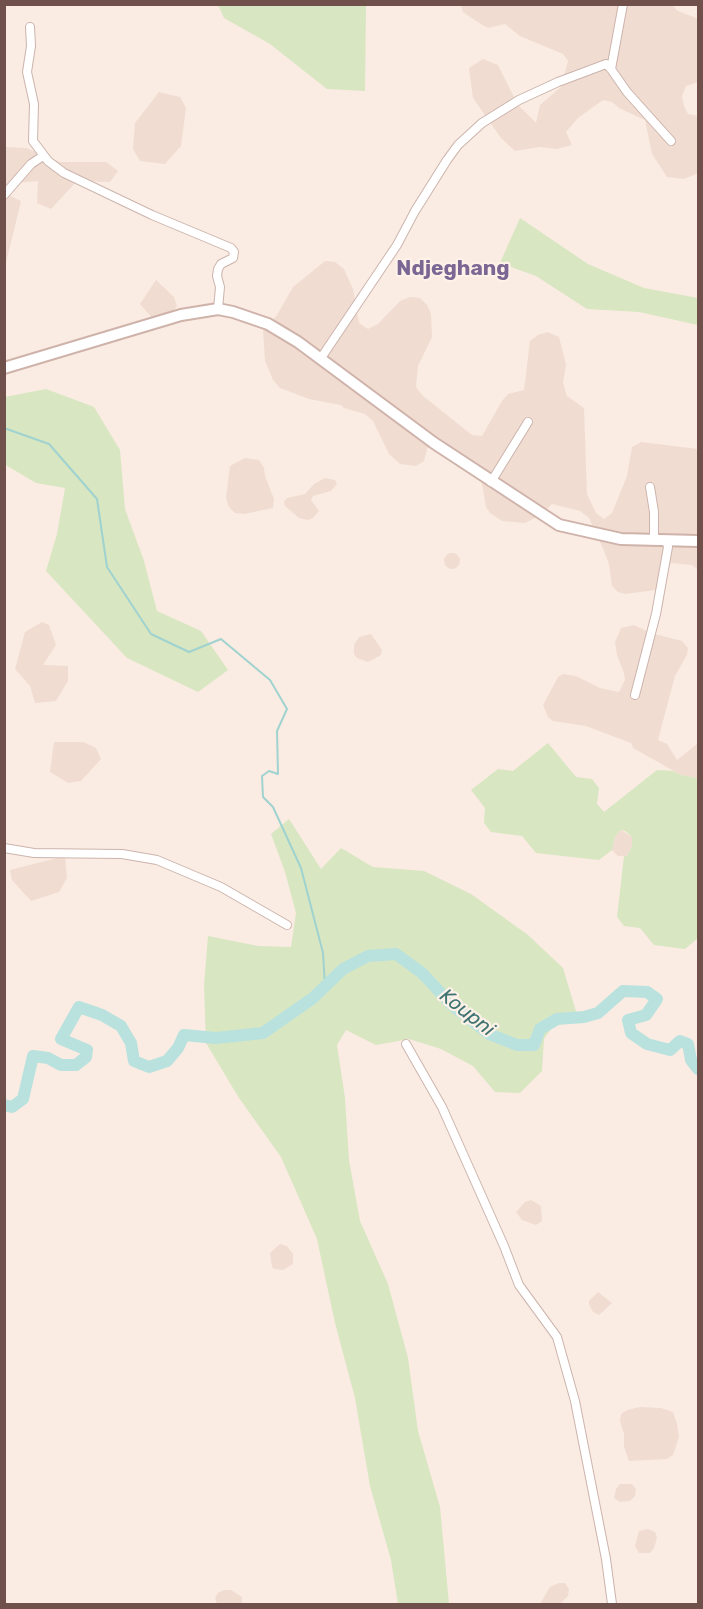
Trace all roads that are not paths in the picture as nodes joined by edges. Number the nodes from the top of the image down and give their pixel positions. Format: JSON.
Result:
{"nodes":[{"id":1,"x":623,"y":4,"type":"edge"},
{"id":2,"x":30,"y":27,"type":"dead end"},
{"id":3,"x":611,"y":69,"type":"junction"},
{"id":4,"x":671,"y":141,"type":"dead end"},
{"id":5,"x":44,"y":156,"type":"junction"},
{"id":6,"x":4,"y":195,"type":"edge"},
{"id":7,"x":218,"y":309,"type":"junction"},
{"id":8,"x":321,"y":358,"type":"junction"},
{"id":9,"x":4,"y":368,"type":"edge"},
{"id":10,"x":528,"y":422,"type":"dead end"},
{"id":11,"x":491,"y":482,"type":"junction"},
{"id":12,"x":650,"y":488,"type":"dead end"},
{"id":13,"x":654,"y":540,"type":"junction"},
{"id":14,"x":666,"y":540,"type":"junction"},
{"id":15,"x":699,"y":541,"type":"edge"},
{"id":16,"x":635,"y":696,"type":"dead end"},
{"id":17,"x":4,"y":848,"type":"edge"},
{"id":18,"x":287,"y":925,"type":"dead end"},
{"id":19,"x":406,"y":1044,"type":"dead end"},
{"id":20,"x":612,"y":1605,"type":"edge"}],
"edges":[{"from":1,"to":3,"type":"street"},
{"from":2,"to":5,"type":"street"},
{"from":3,"to":4,"type":"street"},
{"from":3,"to":8,"type":"street"},
{"from":5,"to":6,"type":"street"},
{"from":5,"to":7,"type":"street"},
{"from":7,"to":8,"type":"street"},
{"from":7,"to":9,"type":"street"},
{"from":8,"to":11,"type":"street"},
{"from":10,"to":11,"type":"street"},
{"from":11,"to":13,"type":"street"},
{"from":12,"to":13,"type":"street"},
{"from":13,"to":14,"type":"street"},
{"from":14,"to":15,"type":"street"},
{"from":14,"to":16,"type":"street"},
{"from":17,"to":18,"type":"street"},
{"from":19,"to":20,"type":"street"}]}
